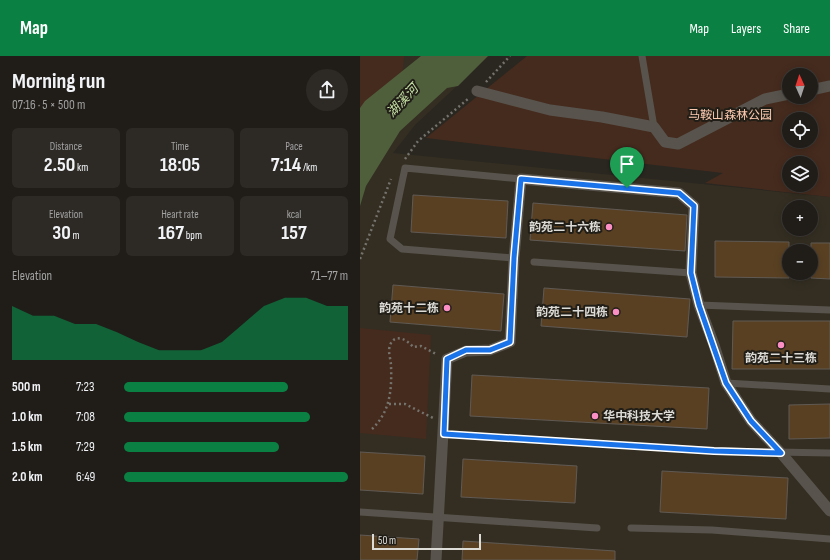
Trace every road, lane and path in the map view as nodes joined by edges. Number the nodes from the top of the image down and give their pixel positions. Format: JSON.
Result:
{"nodes":[{"id":1,"x":510,"y":56,"type":"edge"},
{"id":2,"x":642,"y":56,"type":"edge"},
{"id":3,"x":830,"y":86,"type":"edge"},
{"id":4,"x":818,"y":89,"type":"edge"},
{"id":5,"x":477,"y":91,"type":"junction"},
{"id":6,"x":782,"y":95,"type":"edge"},
{"id":7,"x":654,"y":128,"type":"junction"},
{"id":8,"x":401,"y":164,"type":"dead end"},
{"id":9,"x":393,"y":176,"type":"dead end"},
{"id":10,"x":521,"y":179,"type":"junction"},
{"id":11,"x":514,"y":258,"type":"junction"},
{"id":12,"x":360,"y":259,"type":"edge"},
{"id":13,"x":534,"y":262,"type":"dead end"},
{"id":14,"x":691,"y":273,"type":"junction"},
{"id":15,"x":699,"y":305,"type":"junction"},
{"id":16,"x":830,"y":310,"type":"edge"},
{"id":17,"x":447,"y":359,"type":"junction"},
{"id":18,"x":726,"y":383,"type":"junction"},
{"id":19,"x":830,"y":389,"type":"edge"},
{"id":20,"x":388,"y":404,"type":"junction"},
{"id":21,"x":444,"y":428,"type":"junction"},
{"id":22,"x":372,"y":429,"type":"dead end"},
{"id":23,"x":683,"y":449,"type":"joint"},
{"id":24,"x":714,"y":451,"type":"joint"},
{"id":25,"x":781,"y":453,"type":"junction"},
{"id":26,"x":830,"y":453,"type":"edge"},
{"id":27,"x":830,"y":511,"type":"edge"},
{"id":28,"x":360,"y":512,"type":"edge"},
{"id":29,"x":439,"y":518,"type":"junction"},
{"id":30,"x":597,"y":528,"type":"dead end"},
{"id":31,"x":631,"y":528,"type":"dead end"},
{"id":32,"x":830,"y":539,"type":"edge"},
{"id":33,"x":436,"y":560,"type":"edge"}],
"edges":[{"from":1,"to":5,"type":"path"},
{"from":2,"to":7,"type":"lane"},
{"from":3,"to":4,"type":"street"},
{"from":5,"to":7,"type":"street"},
{"from":5,"to":8,"type":"path"},
{"from":6,"to":7,"type":"street"},
{"from":9,"to":12,"type":"path"},
{"from":10,"to":11,"type":"street"},
{"from":10,"to":11,"type":"lane"},
{"from":10,"to":14,"type":"street"},
{"from":11,"to":17,"type":"street"},
{"from":13,"to":14,"type":"lane"},
{"from":14,"to":15,"type":"street"},
{"from":15,"to":16,"type":"lane"},
{"from":15,"to":18,"type":"street"},
{"from":17,"to":20,"type":"path"},
{"from":17,"to":21,"type":"street"},
{"from":18,"to":19,"type":"lane"},
{"from":18,"to":25,"type":"street"},
{"from":20,"to":21,"type":"path"},
{"from":20,"to":22,"type":"path"},
{"from":21,"to":23,"type":"lane"},
{"from":21,"to":29,"type":"street"},
{"from":23,"to":24,"type":"path"},
{"from":24,"to":25,"type":"lane"},
{"from":25,"to":26,"type":"lane"},
{"from":25,"to":27,"type":"street"},
{"from":28,"to":29,"type":"lane"},
{"from":29,"to":30,"type":"lane"},
{"from":29,"to":33,"type":"street"},
{"from":31,"to":32,"type":"lane"}]}
